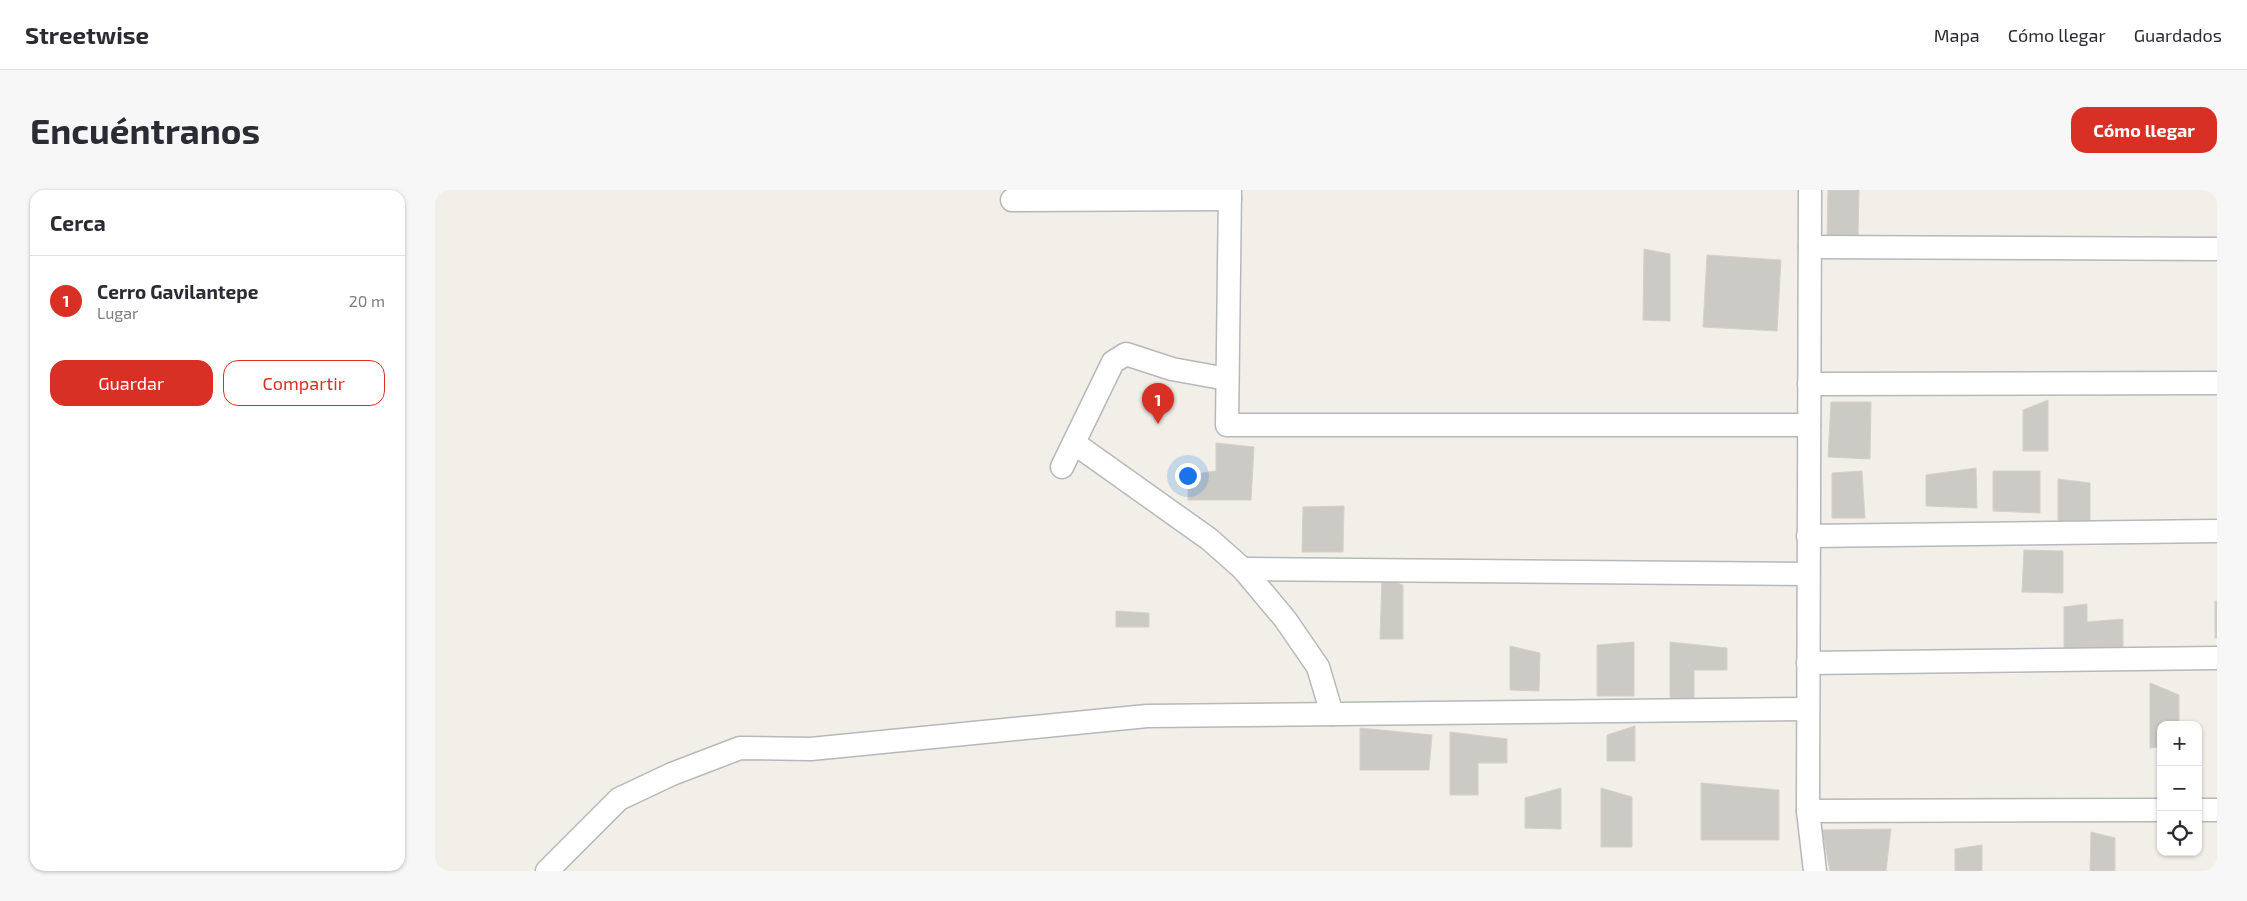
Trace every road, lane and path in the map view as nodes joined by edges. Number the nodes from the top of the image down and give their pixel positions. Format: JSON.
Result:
{"nodes":[{"id":1,"x":1810,"y":190,"type":"edge"},
{"id":2,"x":1230,"y":195,"type":"edge"},
{"id":3,"x":1012,"y":200,"type":"dead end"},
{"id":4,"x":1810,"y":247,"type":"junction"},
{"id":5,"x":2217,"y":249,"type":"edge"},
{"id":6,"x":1227,"y":379,"type":"junction"},
{"id":7,"x":2217,"y":383,"type":"edge"},
{"id":8,"x":1809,"y":384,"type":"junction"},
{"id":9,"x":1809,"y":425,"type":"junction"},
{"id":10,"x":1074,"y":444,"type":"junction"},
{"id":11,"x":1062,"y":467,"type":"dead end"},
{"id":12,"x":2217,"y":531,"type":"edge"},
{"id":13,"x":1808,"y":536,"type":"junction"},
{"id":14,"x":1243,"y":569,"type":"junction"},
{"id":15,"x":1808,"y":574,"type":"junction"},
{"id":16,"x":2217,"y":658,"type":"edge"},
{"id":17,"x":1808,"y":663,"type":"junction"},
{"id":18,"x":1808,"y":709,"type":"junction"},
{"id":19,"x":1332,"y":714,"type":"junction"},
{"id":20,"x":2157,"y":810,"type":"edge"},
{"id":21,"x":2202,"y":810,"type":"edge"},
{"id":22,"x":2217,"y":810,"type":"edge"},
{"id":23,"x":1808,"y":811,"type":"junction"},
{"id":24,"x":547,"y":871,"type":"edge"},
{"id":25,"x":1815,"y":871,"type":"edge"}],
"edges":[{"from":1,"to":4,"type":"street"},
{"from":2,"to":3,"type":"street"},
{"from":2,"to":6,"type":"street"},
{"from":4,"to":5,"type":"street"},
{"from":4,"to":8,"type":"street"},
{"from":6,"to":9,"type":"street"},
{"from":6,"to":10,"type":"street"},
{"from":7,"to":8,"type":"street"},
{"from":8,"to":9,"type":"street"},
{"from":9,"to":13,"type":"street"},
{"from":10,"to":11,"type":"street"},
{"from":10,"to":14,"type":"street"},
{"from":12,"to":13,"type":"street"},
{"from":13,"to":15,"type":"street"},
{"from":14,"to":15,"type":"street"},
{"from":14,"to":19,"type":"street"},
{"from":15,"to":17,"type":"street"},
{"from":16,"to":17,"type":"street"},
{"from":17,"to":18,"type":"street"},
{"from":18,"to":19,"type":"street"},
{"from":18,"to":23,"type":"street"},
{"from":19,"to":24,"type":"street"},
{"from":20,"to":23,"type":"street"},
{"from":21,"to":22,"type":"street"},
{"from":23,"to":25,"type":"street"}]}
